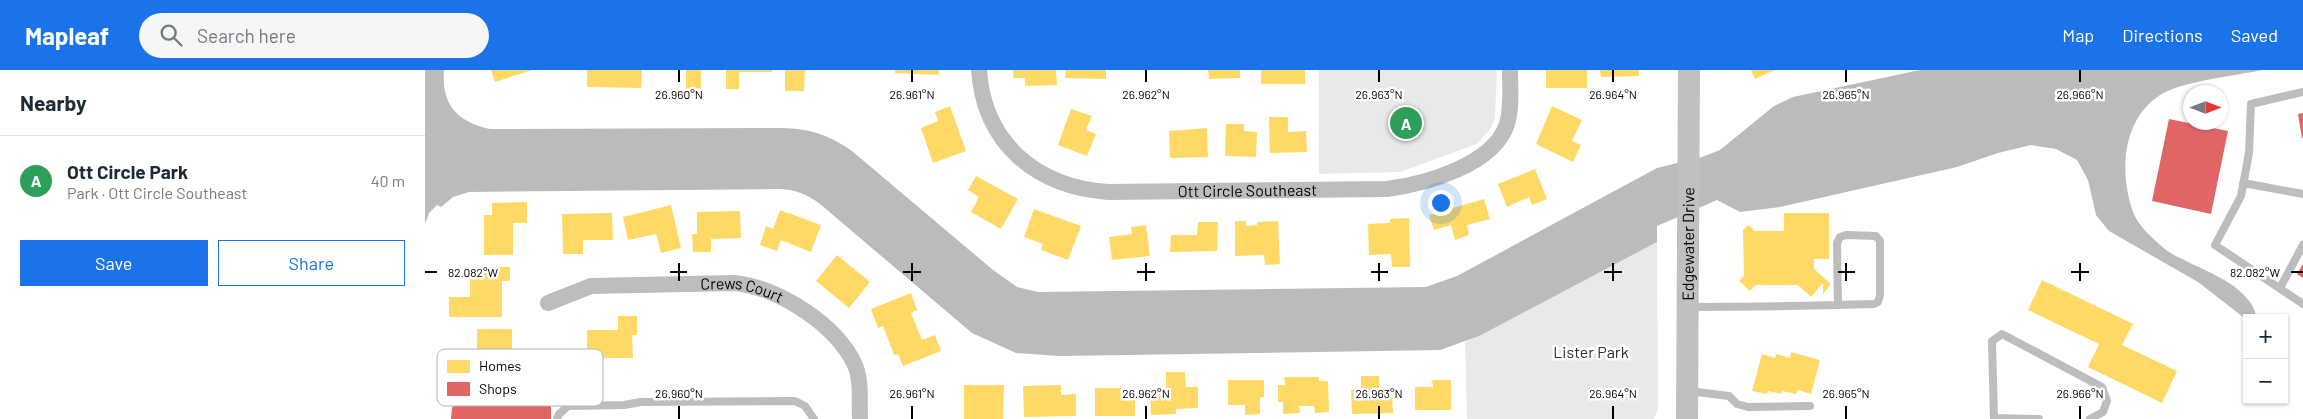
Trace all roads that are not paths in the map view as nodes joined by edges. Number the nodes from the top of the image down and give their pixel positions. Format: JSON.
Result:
{"nodes":[{"id":1,"x":979,"y":70,"type":"edge"},
{"id":2,"x":1510,"y":70,"type":"edge"},
{"id":3,"x":1689,"y":70,"type":"edge"},
{"id":4,"x":2303,"y":92,"type":"edge"},
{"id":5,"x":2243,"y":183,"type":"junction"},
{"id":6,"x":2303,"y":194,"type":"edge"},
{"id":7,"x":2303,"y":245,"type":"edge"},
{"id":8,"x":2280,"y":288,"type":"junction"},
{"id":9,"x":548,"y":303,"type":"dead end"},
{"id":10,"x":2303,"y":304,"type":"edge"},
{"id":11,"x":1838,"y":305,"type":"junction"},
{"id":12,"x":1687,"y":307,"type":"junction"},
{"id":13,"x":1687,"y":391,"type":"junction"},
{"id":14,"x":603,"y":405,"type":"edge"},
{"id":15,"x":568,"y":406,"type":"edge"},
{"id":16,"x":1810,"y":406,"type":"dead end"},
{"id":17,"x":1994,"y":418,"type":"edge"},
{"id":18,"x":557,"y":419,"type":"edge"},
{"id":19,"x":814,"y":419,"type":"edge"},
{"id":20,"x":859,"y":419,"type":"edge"},
{"id":21,"x":1687,"y":419,"type":"edge"},
{"id":22,"x":2039,"y":419,"type":"edge"},
{"id":23,"x":2090,"y":419,"type":"edge"}],
"edges":[{"from":1,"to":2,"type":"street","name":"Ott Circle Southeast"},
{"from":3,"to":12,"type":"street","name":"Edgewater Drive"},
{"from":4,"to":5,"type":"lane"},
{"from":5,"to":6,"type":"lane"},
{"from":5,"to":8,"type":"lane"},
{"from":7,"to":8,"type":"lane"},
{"from":8,"to":10,"type":"lane"},
{"from":9,"to":20,"type":"street","name":"Crews Court"},
{"from":11,"to":11,"type":"lane"},
{"from":11,"to":12,"type":"lane"},
{"from":12,"to":13,"type":"street","name":"Edgewater Drive"},
{"from":13,"to":16,"type":"lane"},
{"from":13,"to":21,"type":"street","name":"Edgewater Drive"},
{"from":14,"to":19,"type":"lane"},
{"from":15,"to":18,"type":"lane"},
{"from":17,"to":22,"type":"lane"},
{"from":17,"to":23,"type":"lane"}]}
